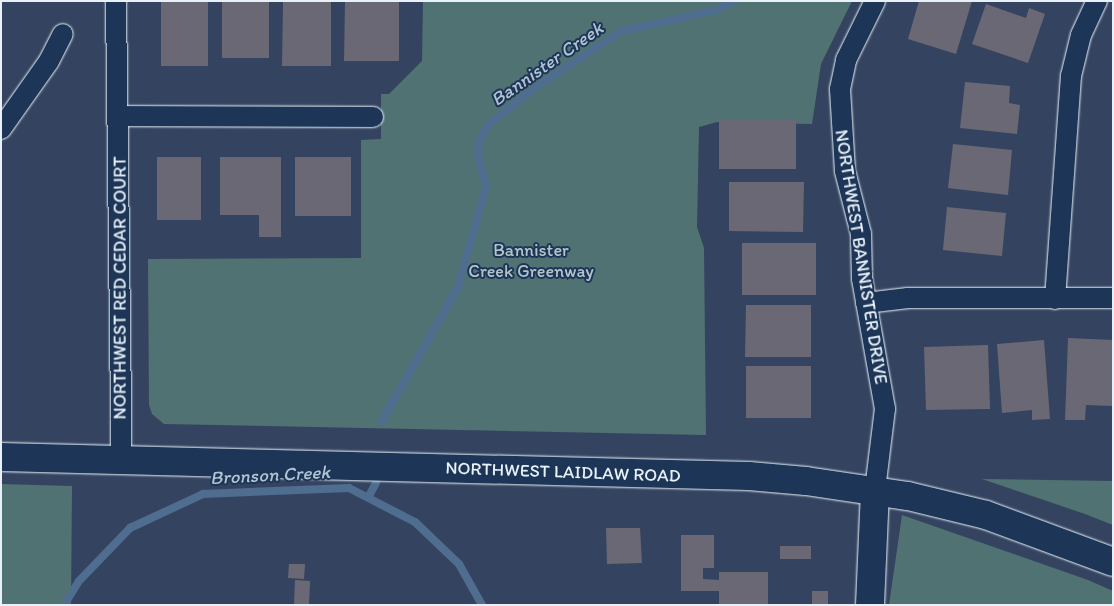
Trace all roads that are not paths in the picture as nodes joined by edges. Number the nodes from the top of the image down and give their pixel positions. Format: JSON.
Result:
{"nodes":[{"id":1,"x":116,"y":1,"type":"edge"},
{"id":2,"x":876,"y":1,"type":"edge"},
{"id":3,"x":1097,"y":1,"type":"edge"},
{"id":4,"x":63,"y":34,"type":"dead end"},
{"id":5,"x":119,"y":116,"type":"junction"},
{"id":6,"x":373,"y":117,"type":"dead end"},
{"id":7,"x":1,"y":129,"type":"edge"},
{"id":8,"x":1113,"y":298,"type":"edge"},
{"id":9,"x":1055,"y":300,"type":"junction"},
{"id":10,"x":866,"y":302,"type":"junction"},
{"id":11,"x":1,"y":457,"type":"edge"},
{"id":12,"x":122,"y":460,"type":"junction"},
{"id":13,"x":875,"y":490,"type":"junction"},
{"id":14,"x":1113,"y":562,"type":"edge"},
{"id":15,"x":870,"y":605,"type":"edge"}],
"edges":[{"from":1,"to":5,"type":"street","name":"NORTHWEST RED CEDAR COURT"},
{"from":2,"to":10,"type":"street","name":"NORTHWEST BANNISTER DRIVE"},
{"from":3,"to":9,"type":"street"},
{"from":4,"to":7,"type":"street"},
{"from":5,"to":6,"type":"street"},
{"from":5,"to":12,"type":"street","name":"NORTHWEST RED CEDAR COURT"},
{"from":8,"to":9,"type":"street"},
{"from":9,"to":10,"type":"street"},
{"from":10,"to":13,"type":"street","name":"NORTHWEST BANNISTER DRIVE"},
{"from":11,"to":12,"type":"main road","name":"NORTHWEST LAIDLAW ROAD"},
{"from":12,"to":13,"type":"main road","name":"NORTHWEST LAIDLAW ROAD"},
{"from":13,"to":14,"type":"main road","name":"NORTHWEST LAIDLAW ROAD"},
{"from":13,"to":15,"type":"main road"}]}
